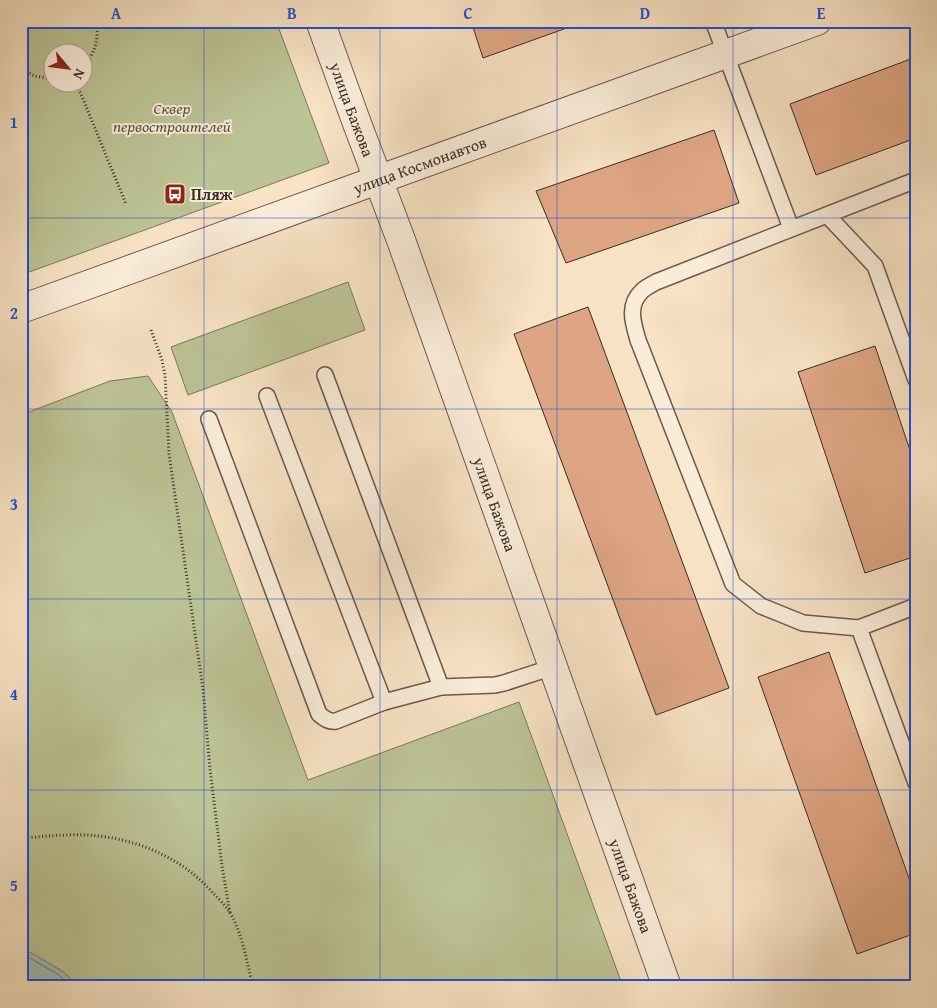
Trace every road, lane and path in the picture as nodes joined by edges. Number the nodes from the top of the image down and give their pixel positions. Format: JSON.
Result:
{"nodes":[{"id":1,"x":96,"y":21,"type":"edge"},
{"id":2,"x":320,"y":21,"type":"edge"},
{"id":3,"x":713,"y":21,"type":"edge"},
{"id":4,"x":817,"y":21,"type":"edge"},
{"id":5,"x":92,"y":53,"type":"edge"},
{"id":6,"x":726,"y":54,"type":"junction"},
{"id":7,"x":21,"y":67,"type":"edge"},
{"id":8,"x":42,"y":77,"type":"edge"},
{"id":9,"x":80,"y":92,"type":"edge"},
{"id":10,"x":379,"y":180,"type":"junction"},
{"id":11,"x":916,"y":180,"type":"edge"},
{"id":12,"x":126,"y":204,"type":"dead end"},
{"id":13,"x":828,"y":214,"type":"junction"},
{"id":14,"x":791,"y":228,"type":"junction"},
{"id":15,"x":21,"y":309,"type":"edge"},
{"id":16,"x":151,"y":330,"type":"dead end"},
{"id":17,"x":325,"y":375,"type":"dead end"},
{"id":18,"x":916,"y":380,"type":"edge"},
{"id":19,"x":267,"y":396,"type":"dead end"},
{"id":20,"x":209,"y":419,"type":"dead end"},
{"id":21,"x":916,"y":606,"type":"edge"},
{"id":22,"x":859,"y":628,"type":"junction"},
{"id":23,"x":553,"y":667,"type":"junction"},
{"id":24,"x":441,"y":687,"type":"junction"},
{"id":25,"x":384,"y":702,"type":"junction"},
{"id":26,"x":916,"y":783,"type":"edge"},
{"id":27,"x":21,"y":838,"type":"edge"},
{"id":28,"x":230,"y":913,"type":"junction"},
{"id":29,"x":253,"y":987,"type":"edge"},
{"id":30,"x":667,"y":987,"type":"edge"}],
"edges":[{"from":1,"to":5,"type":"path"},
{"from":2,"to":10,"type":"street","name":"улица Бажова"},
{"from":3,"to":6,"type":"lane"},
{"from":4,"to":6,"type":"street","name":"улица Космонавтов"},
{"from":6,"to":10,"type":"street","name":"улица Космонавтов"},
{"from":6,"to":14,"type":"lane"},
{"from":7,"to":8,"type":"path"},
{"from":9,"to":12,"type":"path"},
{"from":10,"to":15,"type":"street","name":"улица Космонавтов"},
{"from":10,"to":23,"type":"street","name":"улица Бажова"},
{"from":11,"to":13,"type":"lane"},
{"from":13,"to":14,"type":"lane"},
{"from":13,"to":18,"type":"lane"},
{"from":14,"to":22,"type":"lane"},
{"from":16,"to":28,"type":"path"},
{"from":17,"to":24,"type":"lane"},
{"from":19,"to":25,"type":"lane"},
{"from":20,"to":25,"type":"lane"},
{"from":21,"to":22,"type":"lane"},
{"from":22,"to":26,"type":"lane"},
{"from":23,"to":24,"type":"lane"},
{"from":23,"to":30,"type":"street","name":"улица Бажова"},
{"from":24,"to":25,"type":"lane"},
{"from":27,"to":28,"type":"path"},
{"from":28,"to":29,"type":"path"}]}
